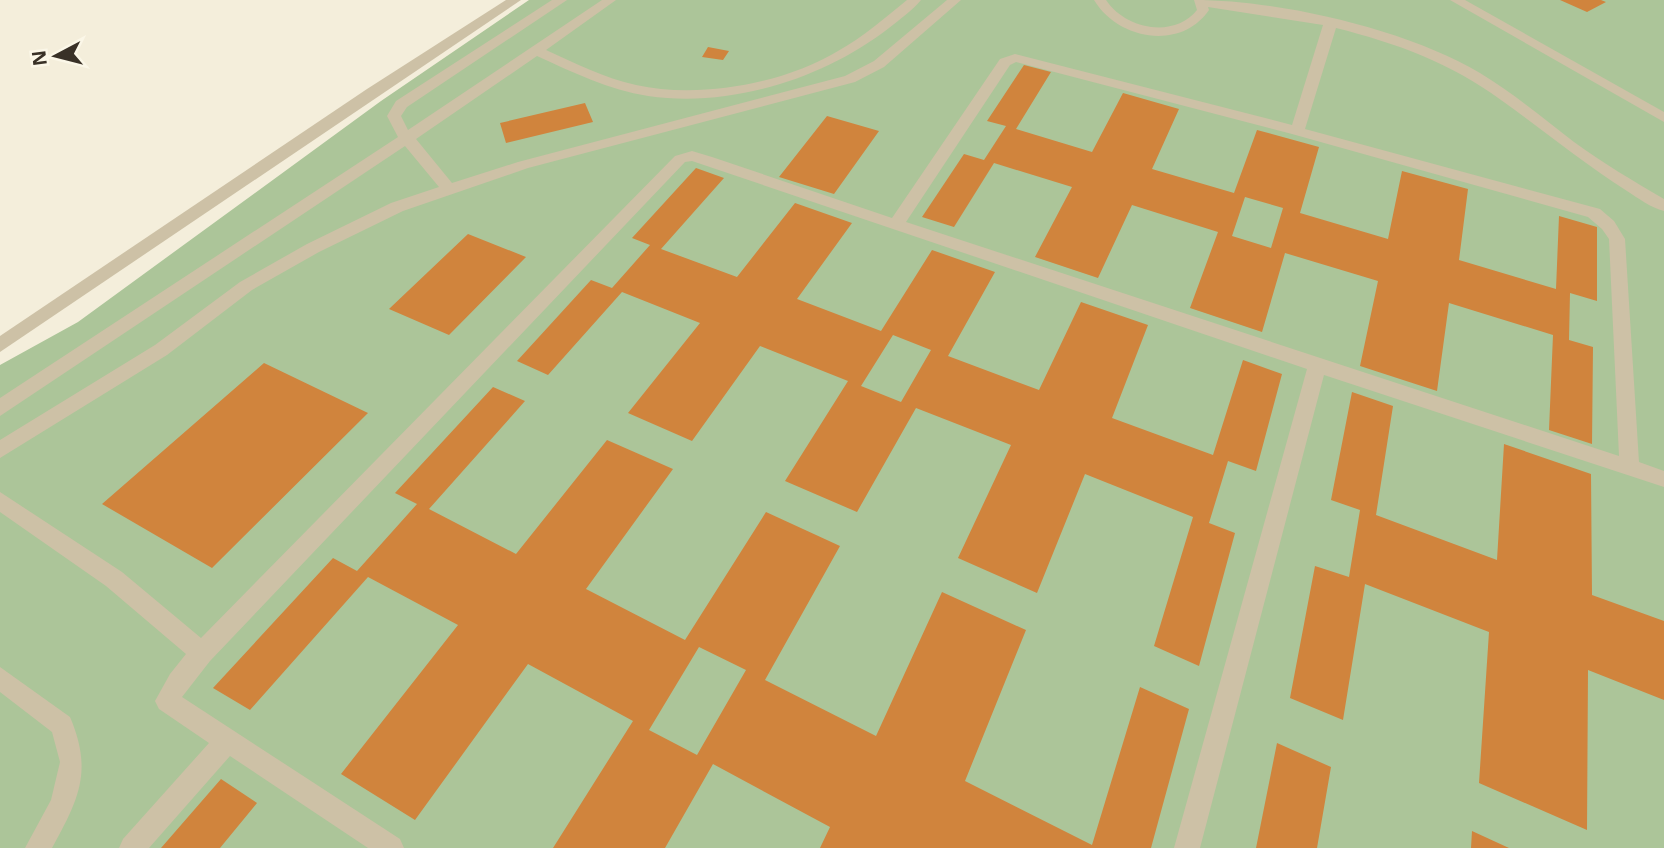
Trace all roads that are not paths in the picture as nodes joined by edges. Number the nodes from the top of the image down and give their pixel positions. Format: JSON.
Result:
{"nodes":[{"id":1,"x":515,"y":0,"type":"edge"},
{"id":2,"x":561,"y":0,"type":"edge"},
{"id":3,"x":610,"y":0,"type":"edge"},
{"id":4,"x":914,"y":0,"type":"edge"},
{"id":5,"x":955,"y":0,"type":"edge"},
{"id":6,"x":1100,"y":0,"type":"edge"},
{"id":7,"x":1456,"y":0,"type":"edge"},
{"id":8,"x":1201,"y":1,"type":"edge"},
{"id":9,"x":933,"y":17,"type":"junction"},
{"id":10,"x":1330,"y":25,"type":"junction"},
{"id":11,"x":537,"y":51,"type":"junction"},
{"id":12,"x":1664,"y":118,"type":"edge"},
{"id":13,"x":1297,"y":131,"type":"junction"},
{"id":14,"x":407,"y":137,"type":"junction"},
{"id":15,"x":448,"y":188,"type":"junction"},
{"id":16,"x":1664,"y":206,"type":"edge"},
{"id":17,"x":896,"y":225,"type":"junction"},
{"id":18,"x":0,"y":345,"type":"edge"},
{"id":19,"x":1317,"y":365,"type":"junction"},
{"id":20,"x":0,"y":408,"type":"edge"},
{"id":21,"x":0,"y":450,"type":"edge"},
{"id":22,"x":1629,"y":466,"type":"junction"},
{"id":23,"x":1664,"y":478,"type":"edge"},
{"id":24,"x":0,"y":501,"type":"edge"},
{"id":25,"x":202,"y":653,"type":"junction"},
{"id":26,"x":0,"y":678,"type":"edge"},
{"id":27,"x":227,"y":741,"type":"junction"},
{"id":28,"x":38,"y":848,"type":"edge"},
{"id":29,"x":132,"y":848,"type":"edge"},
{"id":30,"x":391,"y":848,"type":"edge"},
{"id":31,"x":1188,"y":848,"type":"edge"}],
"edges":[{"from":1,"to":18,"type":"street"},
{"from":2,"to":14,"type":"street"},
{"from":3,"to":11,"type":"street"},
{"from":4,"to":9,"type":"street"},
{"from":4,"to":11,"type":"street"},
{"from":5,"to":9,"type":"lane"},
{"from":6,"to":8,"type":"street"},
{"from":7,"to":12,"type":"street"},
{"from":8,"to":10,"type":"street"},
{"from":9,"to":15,"type":"lane"},
{"from":10,"to":13,"type":"street"},
{"from":10,"to":16,"type":"street"},
{"from":11,"to":14,"type":"street"},
{"from":13,"to":17,"type":"street"},
{"from":13,"to":22,"type":"street"},
{"from":14,"to":15,"type":"street"},
{"from":14,"to":20,"type":"street"},
{"from":15,"to":21,"type":"street"},
{"from":17,"to":19,"type":"street"},
{"from":17,"to":25,"type":"street"},
{"from":19,"to":22,"type":"street"},
{"from":19,"to":31,"type":"street"},
{"from":22,"to":23,"type":"street"},
{"from":24,"to":25,"type":"street"},
{"from":25,"to":27,"type":"street"},
{"from":26,"to":28,"type":"street"},
{"from":27,"to":29,"type":"street"},
{"from":27,"to":30,"type":"street"}]}
